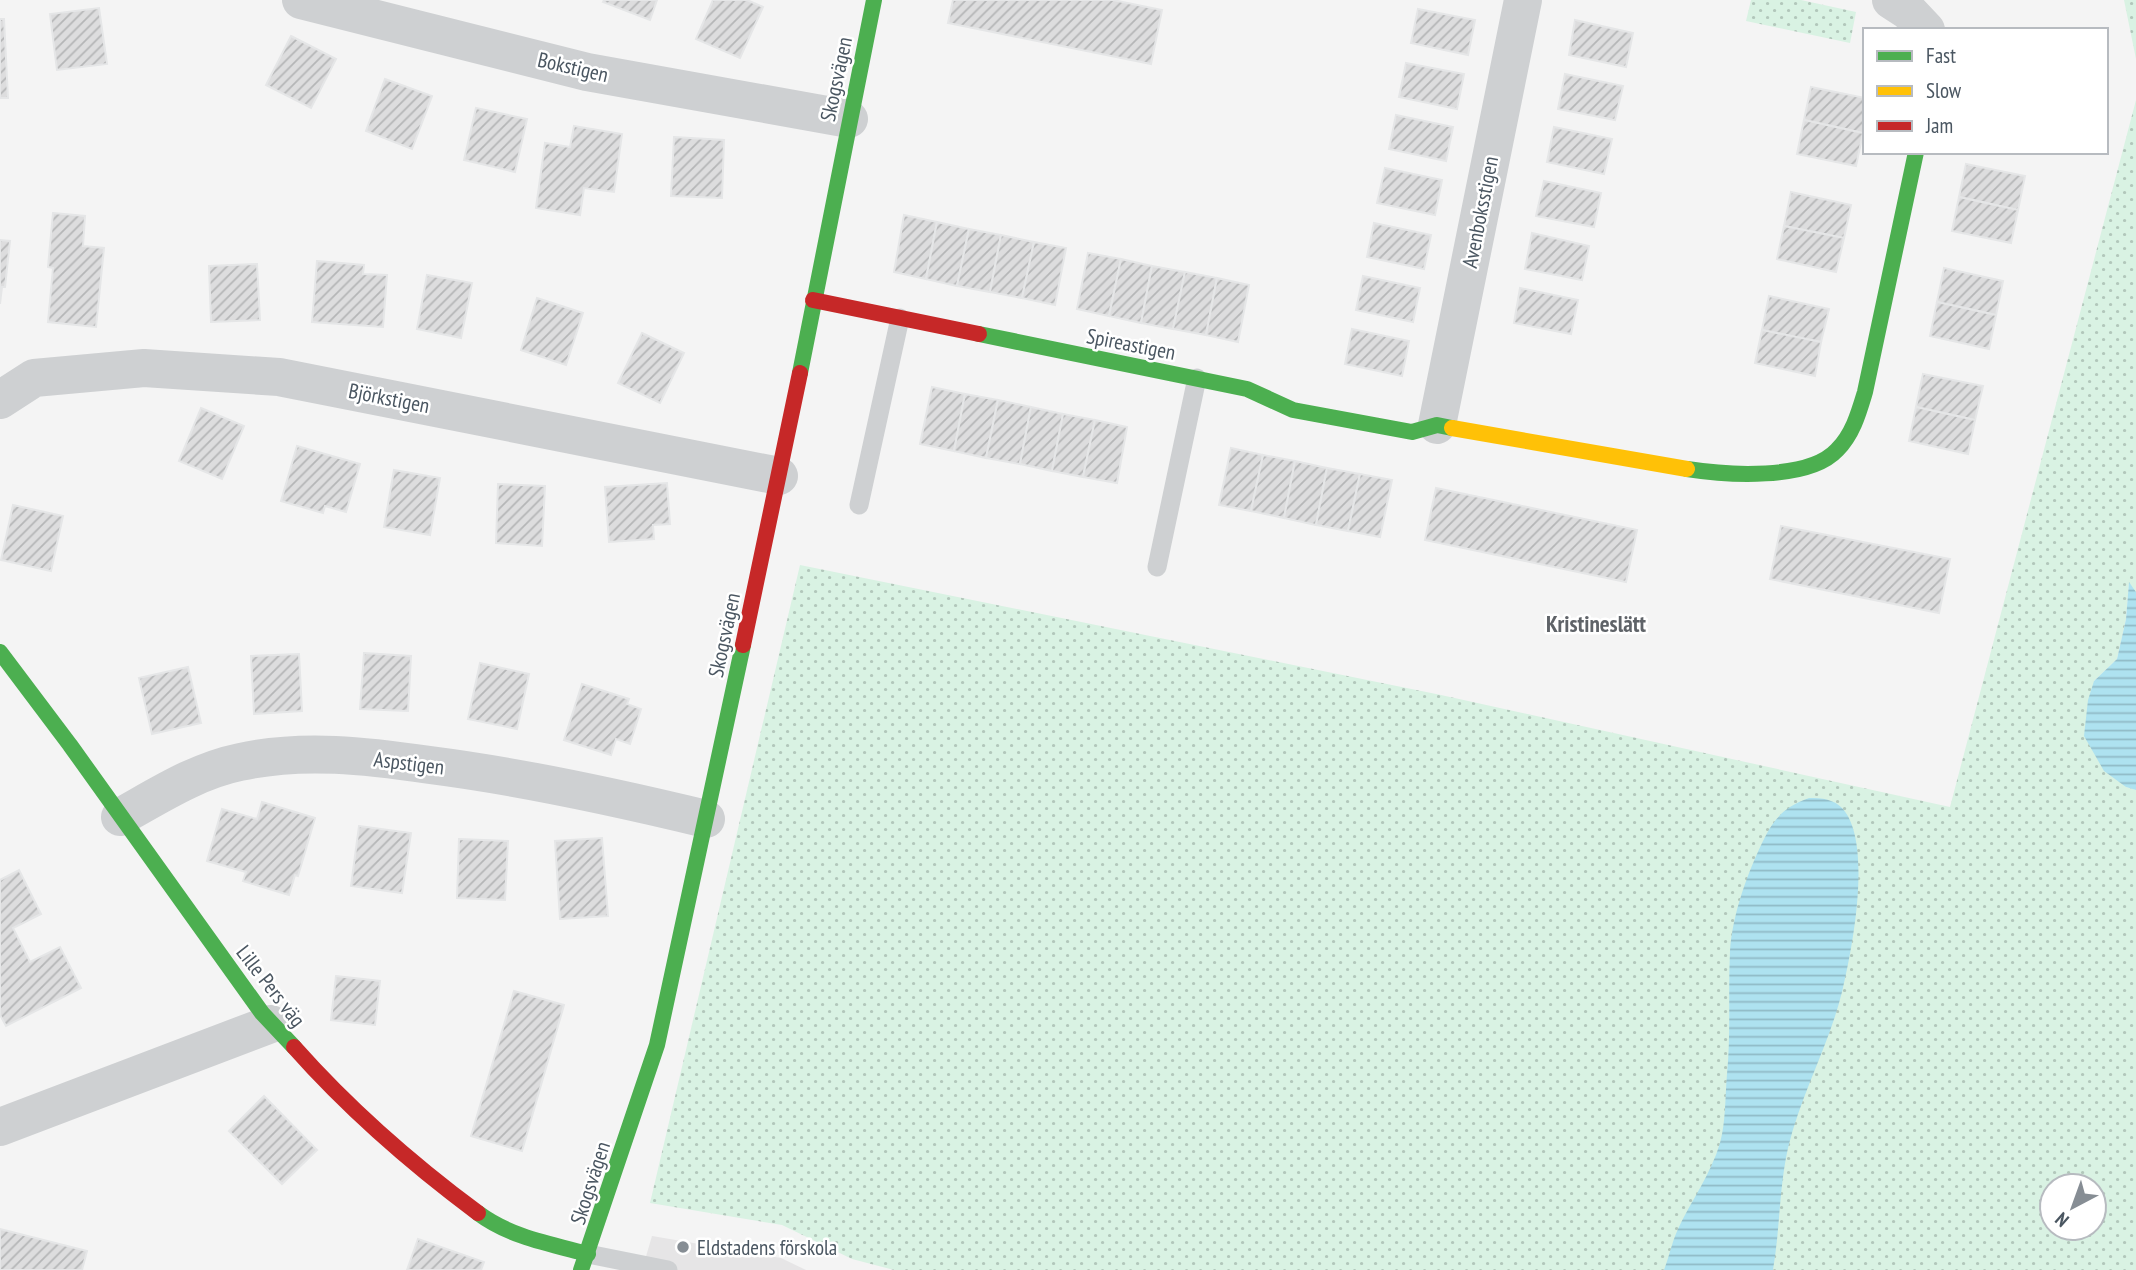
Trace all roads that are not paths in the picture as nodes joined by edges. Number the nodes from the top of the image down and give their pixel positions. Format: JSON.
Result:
{"nodes":[{"id":1,"x":301,"y":0,"type":"edge"},
{"id":2,"x":874,"y":0,"type":"edge"},
{"id":3,"x":1523,"y":0,"type":"edge"},
{"id":4,"x":1891,"y":0,"type":"edge"},
{"id":5,"x":1924,"y":28,"type":"edge"},
{"id":6,"x":849,"y":119,"type":"junction"},
{"id":7,"x":1916,"y":154,"type":"edge"},
{"id":8,"x":813,"y":300,"type":"junction"},
{"id":9,"x":900,"y":318,"type":"junction"},
{"id":10,"x":1197,"y":378,"type":"junction"},
{"id":11,"x":0,"y":400,"type":"edge"},
{"id":12,"x":1437,"y":425,"type":"junction"},
{"id":13,"x":779,"y":476,"type":"junction"},
{"id":14,"x":859,"y":505,"type":"dead end"},
{"id":15,"x":1157,"y":567,"type":"dead end"},
{"id":16,"x":0,"y":652,"type":"edge"},
{"id":17,"x":120,"y":817,"type":"junction"},
{"id":18,"x":706,"y":819,"type":"junction"},
{"id":19,"x":271,"y":1024,"type":"junction"},
{"id":20,"x":0,"y":1127,"type":"edge"},
{"id":21,"x":585,"y":1262,"type":"edge"},
{"id":22,"x":668,"y":1270,"type":"edge"}],
"edges":[{"from":1,"to":6,"type":"street","name":"Bokstigen"},
{"from":2,"to":6,"type":"street","name":"Skogsvägen"},
{"from":3,"to":12,"type":"street","name":"Avenboksstigen"},
{"from":4,"to":5,"type":"street"},
{"from":6,"to":8,"type":"street","name":"Skogsvägen"},
{"from":7,"to":12,"type":"street","name":"Spireastigen"},
{"from":8,"to":9,"type":"street","name":"Spireastigen"},
{"from":8,"to":13,"type":"street","name":"Skogsvägen"},
{"from":9,"to":10,"type":"street","name":"Spireastigen"},
{"from":9,"to":14,"type":"lane"},
{"from":10,"to":12,"type":"street","name":"Spireastigen"},
{"from":10,"to":15,"type":"lane"},
{"from":11,"to":13,"type":"street","name":"Björkstigen"},
{"from":13,"to":18,"type":"street","name":"Skogsvägen"},
{"from":16,"to":17,"type":"street","name":"Lille Pers väg"},
{"from":17,"to":18,"type":"street","name":"Aspstigen"},
{"from":17,"to":19,"type":"street","name":"Lille Pers väg"},
{"from":18,"to":21,"type":"street","name":"Skogsvägen"},
{"from":19,"to":20,"type":"street"},
{"from":19,"to":21,"type":"street","name":"Lille Pers väg"},
{"from":21,"to":22,"type":"lane"}]}
